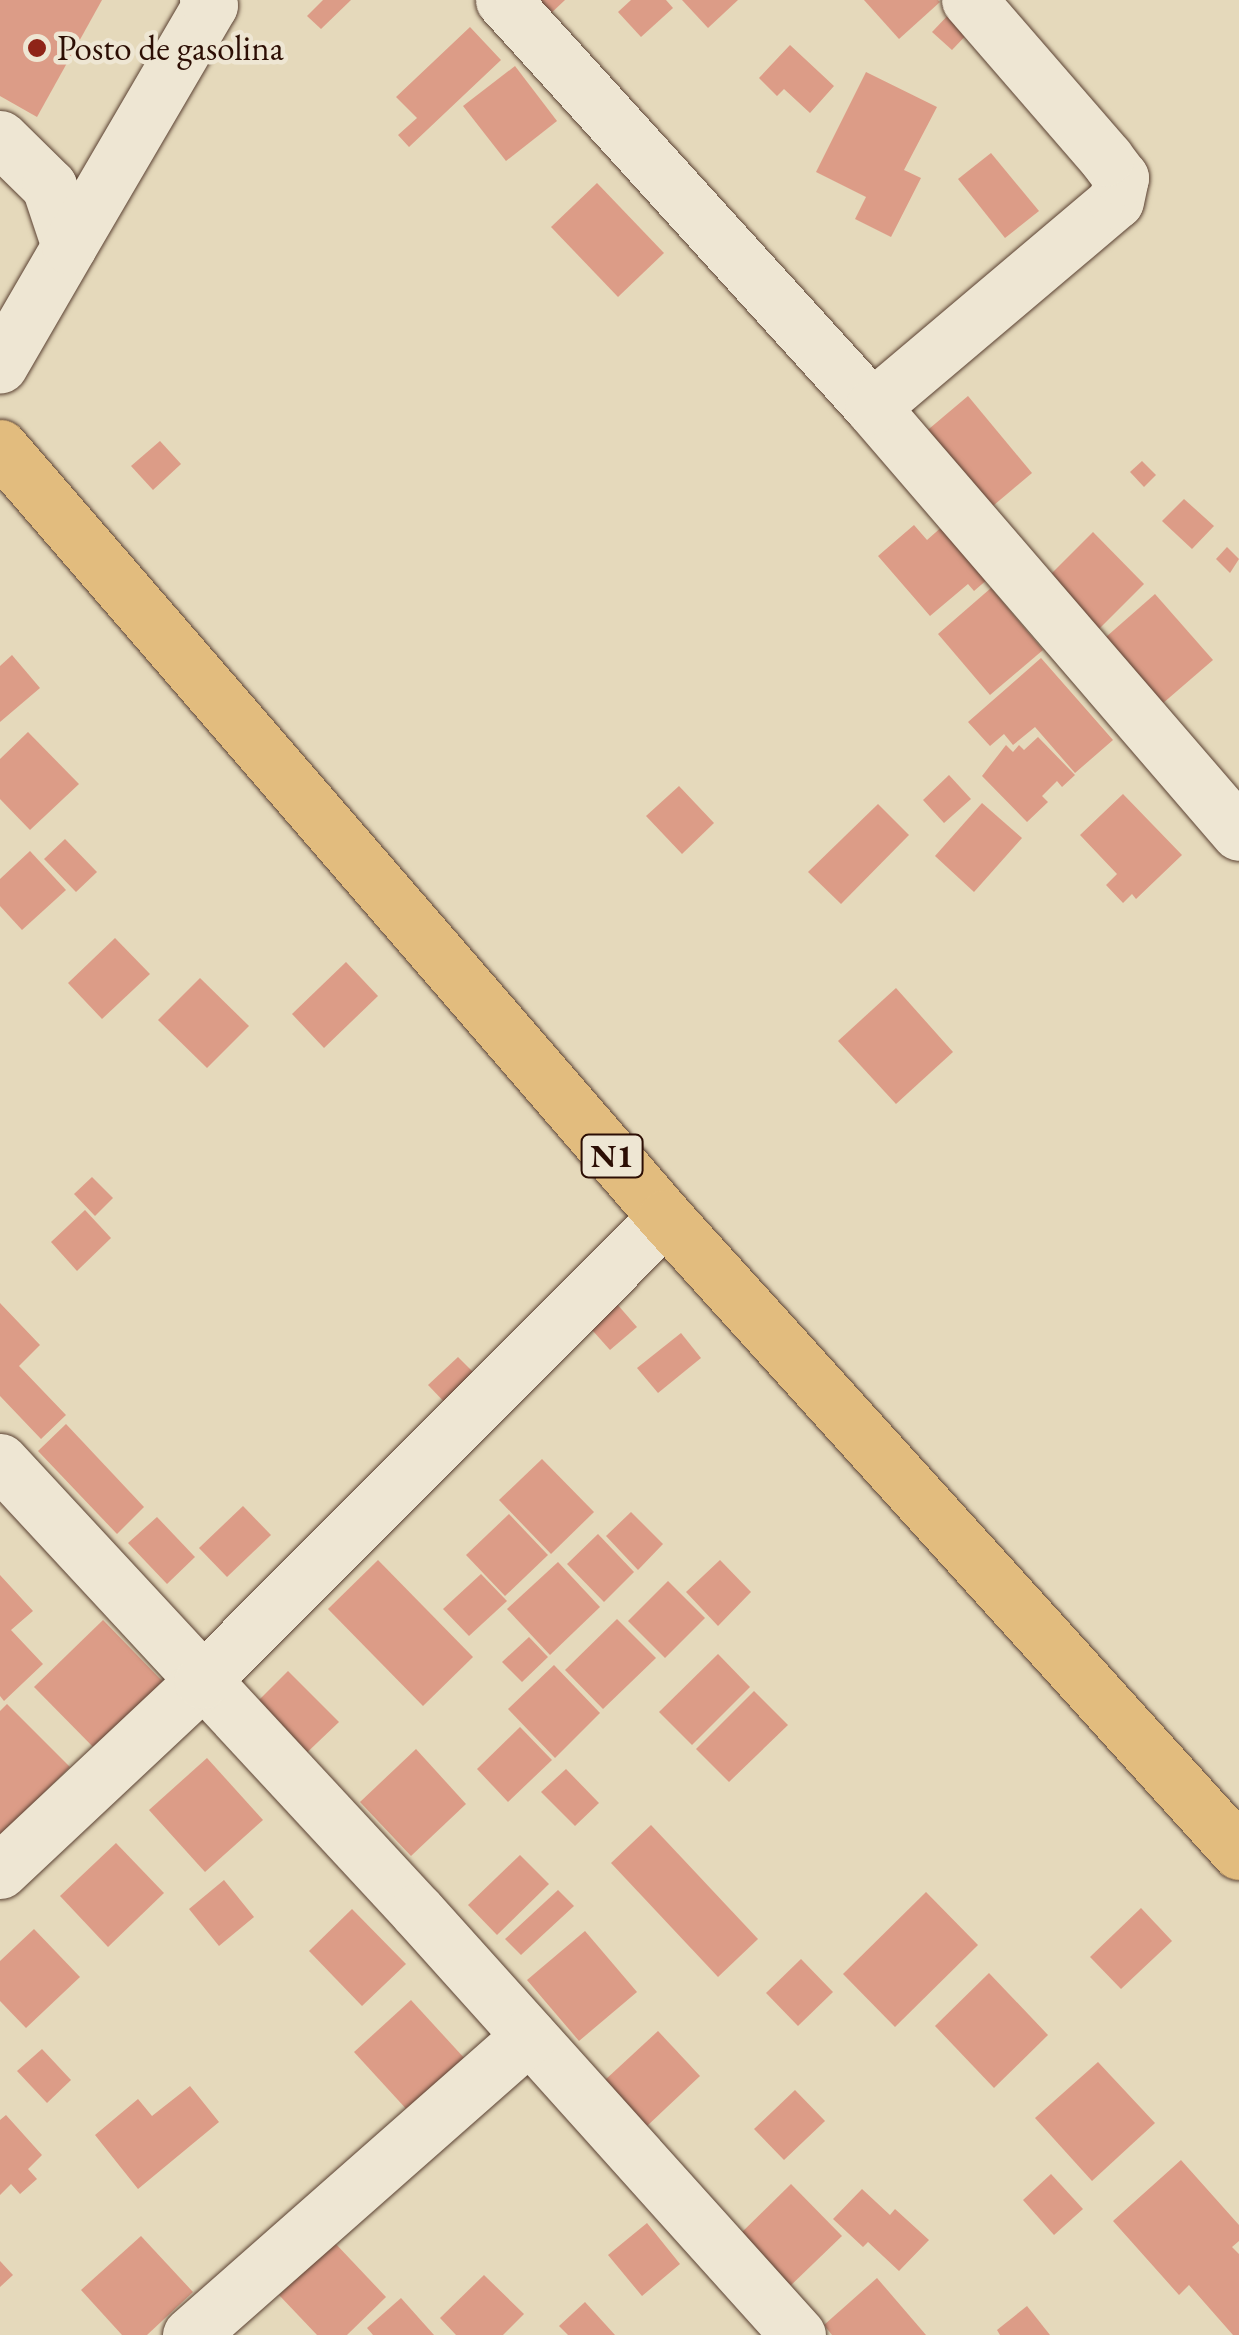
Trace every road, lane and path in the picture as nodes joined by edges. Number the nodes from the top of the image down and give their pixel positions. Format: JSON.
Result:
{"nodes":[{"id":1,"x":206,"y":0,"type":"edge"},
{"id":2,"x":502,"y":0,"type":"edge"},
{"id":3,"x":969,"y":0,"type":"edge"},
{"id":4,"x":0,"y":138,"type":"edge"},
{"id":5,"x":70,"y":246,"type":"junction"},
{"id":6,"x":0,"y":365,"type":"edge"},
{"id":7,"x":872,"y":407,"type":"junction"},
{"id":8,"x":0,"y":448,"type":"edge"},
{"id":9,"x":1239,"y":833,"type":"edge"},
{"id":10,"x":664,"y":1216,"type":"junction"},
{"id":11,"x":0,"y":1461,"type":"edge"},
{"id":12,"x":202,"y":1681,"type":"junction"},
{"id":13,"x":1239,"y":1852,"type":"edge"},
{"id":14,"x":0,"y":1871,"type":"edge"},
{"id":15,"x":529,"y":2036,"type":"junction"},
{"id":16,"x":190,"y":2335,"type":"edge"},
{"id":17,"x":798,"y":2335,"type":"edge"}],
"edges":[{"from":1,"to":5,"type":"street"},
{"from":2,"to":7,"type":"street"},
{"from":3,"to":7,"type":"street"},
{"from":4,"to":5,"type":"street"},
{"from":5,"to":6,"type":"street"},
{"from":7,"to":9,"type":"street"},
{"from":8,"to":10,"type":"highway","number":"N1"},
{"from":10,"to":12,"type":"street"},
{"from":10,"to":13,"type":"highway","number":"N1"},
{"from":11,"to":12,"type":"street"},
{"from":12,"to":14,"type":"street"},
{"from":12,"to":15,"type":"street"},
{"from":15,"to":16,"type":"street"},
{"from":15,"to":17,"type":"street"}]}
